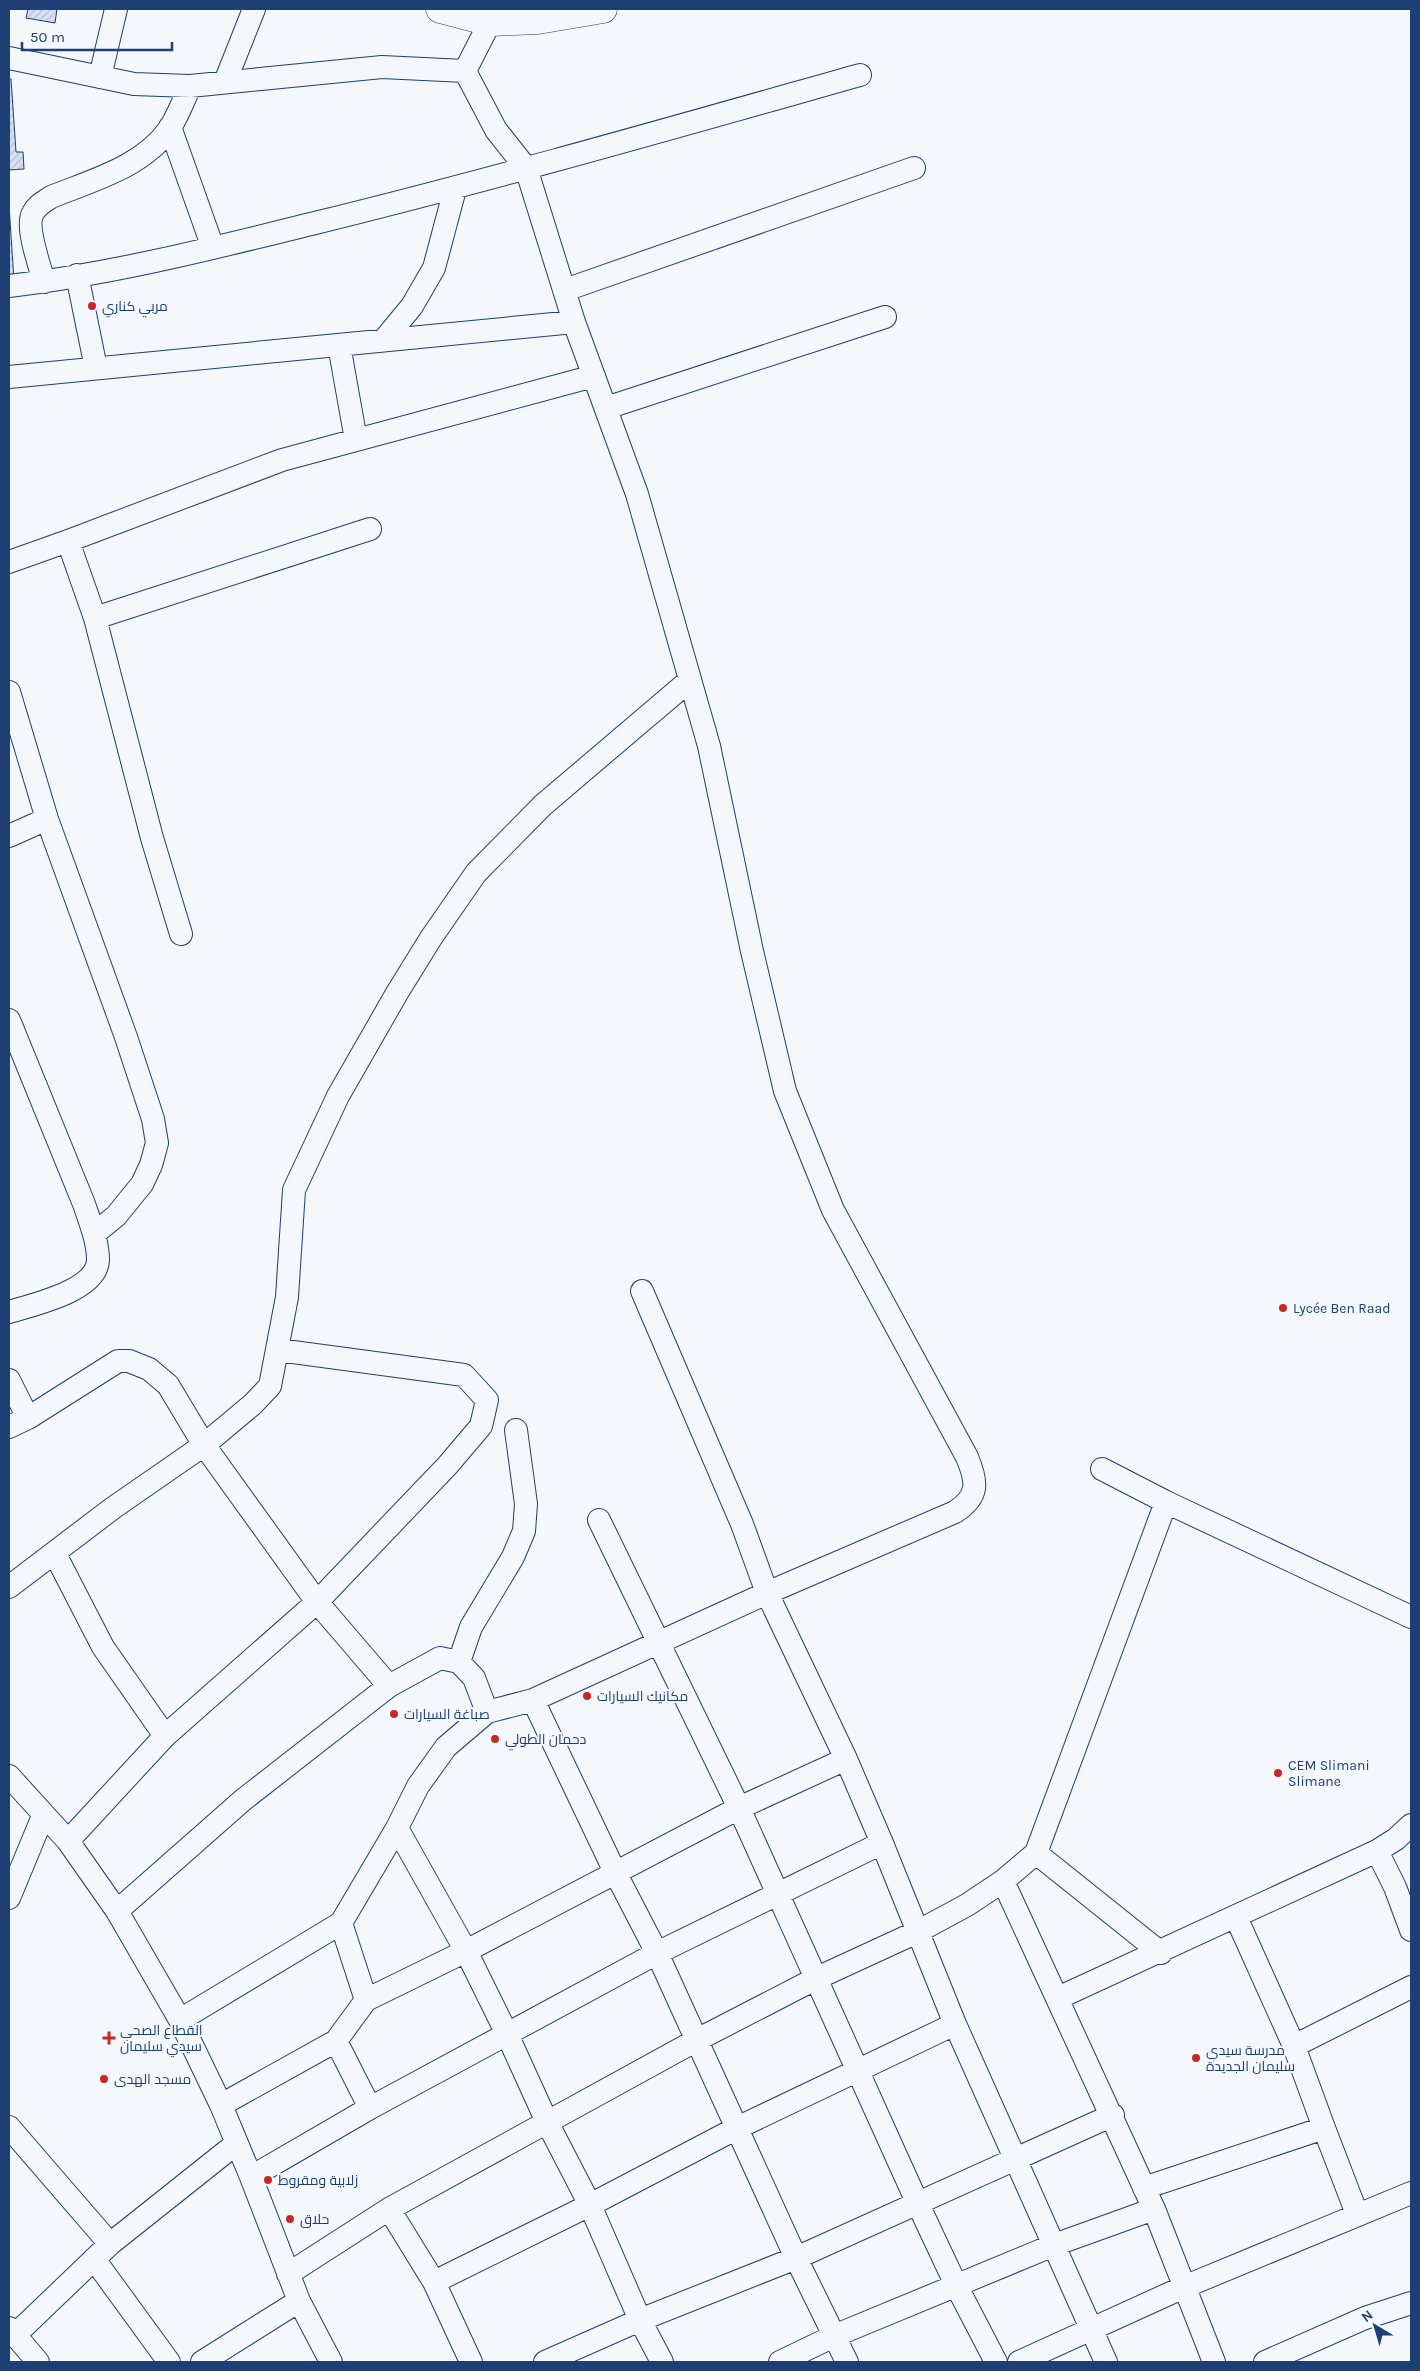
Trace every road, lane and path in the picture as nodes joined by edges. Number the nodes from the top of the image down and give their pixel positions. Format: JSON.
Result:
{"nodes":[{"id":1,"x":116,"y":9,"type":"edge"},
{"id":2,"x":254,"y":9,"type":"edge"},
{"id":3,"x":440,"y":9,"type":"edge"},
{"id":4,"x":603,"y":9,"type":"edge"},
{"id":5,"x":524,"y":15,"type":"edge"},
{"id":6,"x":490,"y":22,"type":"junction"},
{"id":7,"x":9,"y":58,"type":"edge"},
{"id":8,"x":466,"y":71,"type":"junction"},
{"id":9,"x":860,"y":76,"type":"dead end"},
{"id":10,"x":100,"y":77,"type":"junction"},
{"id":11,"x":225,"y":82,"type":"junction"},
{"id":12,"x":190,"y":86,"type":"junction"},
{"id":13,"x":170,"y":127,"type":"junction"},
{"id":14,"x":526,"y":168,"type":"junction"},
{"id":15,"x":914,"y":168,"type":"dead end"},
{"id":16,"x":455,"y":189,"type":"junction"},
{"id":17,"x":213,"y":248,"type":"junction"},
{"id":18,"x":77,"y":276,"type":"junction"},
{"id":19,"x":44,"y":282,"type":"junction"},
{"id":20,"x":9,"y":286,"type":"edge"},
{"id":21,"x":565,"y":290,"type":"junction"},
{"id":22,"x":885,"y":317,"type":"dead end"},
{"id":23,"x":574,"y":322,"type":"junction"},
{"id":24,"x":384,"y":340,"type":"junction"},
{"id":25,"x":339,"y":345,"type":"junction"},
{"id":26,"x":96,"y":368,"type":"junction"},
{"id":27,"x":594,"y":376,"type":"junction"},
{"id":28,"x":9,"y":377,"type":"edge"},
{"id":29,"x":606,"y":408,"type":"junction"},
{"id":30,"x":356,"y":440,"type":"junction"},
{"id":31,"x":370,"y":529,"type":"dead end"},
{"id":32,"x":68,"y":541,"type":"junction"},
{"id":33,"x":9,"y":562,"type":"edge"},
{"id":34,"x":95,"y":618,"type":"junction"},
{"id":35,"x":690,"y":680,"type":"junction"},
{"id":36,"x":9,"y":692,"type":"edge"},
{"id":37,"x":46,"y":819,"type":"junction"},
{"id":38,"x":9,"y":836,"type":"edge"},
{"id":39,"x":181,"y":934,"type":"dead end"},
{"id":40,"x":9,"y":1020,"type":"edge"},
{"id":41,"x":94,"y":1234,"type":"junction"},
{"id":42,"x":642,"y":1291,"type":"dead end"},
{"id":43,"x":9,"y":1312,"type":"edge"},
{"id":44,"x":278,"y":1350,"type":"junction"},
{"id":45,"x":9,"y":1380,"type":"edge"},
{"id":46,"x":18,"y":1422,"type":"edge"},
{"id":47,"x":516,"y":1430,"type":"dead end"},
{"id":48,"x":204,"y":1444,"type":"junction"},
{"id":49,"x":1102,"y":1469,"type":"dead end"},
{"id":50,"x":1166,"y":1502,"type":"junction"},
{"id":51,"x":599,"y":1520,"type":"dead end"},
{"id":52,"x":55,"y":1554,"type":"junction"},
{"id":53,"x":9,"y":1587,"type":"edge"},
{"id":54,"x":767,"y":1593,"type":"junction"},
{"id":55,"x":317,"y":1602,"type":"junction"},
{"id":56,"x":1411,"y":1618,"type":"edge"},
{"id":57,"x":660,"y":1643,"type":"junction"},
{"id":58,"x":459,"y":1662,"type":"junction"},
{"id":59,"x":389,"y":1686,"type":"junction"},
{"id":60,"x":533,"y":1700,"type":"junction"},
{"id":61,"x":487,"y":1712,"type":"junction"},
{"id":62,"x":165,"y":1736,"type":"junction"},
{"id":63,"x":846,"y":1759,"type":"junction"},
{"id":64,"x":9,"y":1776,"type":"edge"},
{"id":65,"x":739,"y":1808,"type":"junction"},
{"id":66,"x":43,"y":1816,"type":"junction"},
{"id":67,"x":1411,"y":1825,"type":"edge"},
{"id":68,"x":397,"y":1828,"type":"junction"},
{"id":69,"x":68,"y":1841,"type":"junction"},
{"id":70,"x":882,"y":1843,"type":"junction"},
{"id":71,"x":1377,"y":1851,"type":"junction"},
{"id":72,"x":1036,"y":1853,"type":"junction"},
{"id":73,"x":615,"y":1872,"type":"junction"},
{"id":74,"x":1003,"y":1881,"type":"junction"},
{"id":75,"x":778,"y":1894,"type":"junction"},
{"id":76,"x":9,"y":1898,"type":"edge"},
{"id":77,"x":117,"y":1910,"type":"junction"},
{"id":78,"x":1236,"y":1917,"type":"junction"},
{"id":79,"x":341,"y":1923,"type":"junction"},
{"id":80,"x":1411,"y":1930,"type":"edge"},
{"id":81,"x":917,"y":1932,"type":"junction"},
{"id":82,"x":466,"y":1951,"type":"junction"},
{"id":83,"x":656,"y":1952,"type":"junction"},
{"id":84,"x":1161,"y":1952,"type":"junction"},
{"id":85,"x":815,"y":1979,"type":"junction"},
{"id":86,"x":1411,"y":1987,"type":"edge"},
{"id":87,"x":1058,"y":1998,"type":"junction"},
{"id":88,"x":366,"y":2000,"type":"junction"},
{"id":89,"x":180,"y":2020,"type":"junction"},
{"id":90,"x":955,"y":2024,"type":"junction"},
{"id":91,"x":507,"y":2034,"type":"junction"},
{"id":92,"x":336,"y":2041,"type":"junction"},
{"id":93,"x":695,"y":2041,"type":"junction"},
{"id":94,"x":1294,"y":2046,"type":"junction"},
{"id":95,"x":859,"y":2070,"type":"junction"},
{"id":96,"x":221,"y":2105,"type":"junction"},
{"id":97,"x":370,"y":2108,"type":"junction"},
{"id":98,"x":1113,"y":2115,"type":"junction"},
{"id":99,"x":547,"y":2122,"type":"junction"},
{"id":100,"x":9,"y":2127,"type":"edge"},
{"id":101,"x":737,"y":2128,"type":"junction"},
{"id":102,"x":1324,"y":2128,"type":"junction"},
{"id":103,"x":237,"y":2143,"type":"junction"},
{"id":104,"x":1017,"y":2160,"type":"junction"},
{"id":105,"x":251,"y":2177,"type":"junction"},
{"id":106,"x":1144,"y":2188,"type":"junction"},
{"id":107,"x":1411,"y":2193,"type":"edge"},
{"id":108,"x":917,"y":2202,"type":"junction"},
{"id":109,"x":590,"y":2205,"type":"junction"},
{"id":110,"x":389,"y":2209,"type":"junction"},
{"id":111,"x":1154,"y":2209,"type":"junction"},
{"id":112,"x":1357,"y":2214,"type":"junction"},
{"id":113,"x":1054,"y":2245,"type":"junction"},
{"id":114,"x":102,"y":2252,"type":"junction"},
{"id":115,"x":796,"y":2258,"type":"junction"},
{"id":116,"x":288,"y":2274,"type":"junction"},
{"id":117,"x":434,"y":2282,"type":"junction"},
{"id":118,"x":957,"y":2287,"type":"junction"},
{"id":119,"x":1184,"y":2287,"type":"junction"},
{"id":120,"x":299,"y":2301,"type":"junction"},
{"id":121,"x":1411,"y":2302,"type":"edge"},
{"id":122,"x":640,"y":2320,"type":"junction"},
{"id":123,"x":1090,"y":2328,"type":"junction"},
{"id":124,"x":12,"y":2332,"type":"edge"},
{"id":125,"x":834,"y":2336,"type":"junction"},
{"id":126,"x":38,"y":2362,"type":"edge"},
{"id":127,"x":169,"y":2362,"type":"edge"},
{"id":128,"x":202,"y":2362,"type":"edge"},
{"id":129,"x":331,"y":2362,"type":"edge"},
{"id":130,"x":471,"y":2362,"type":"edge"},
{"id":131,"x":545,"y":2362,"type":"edge"},
{"id":132,"x":662,"y":2362,"type":"edge"},
{"id":133,"x":780,"y":2362,"type":"edge"},
{"id":134,"x":847,"y":2362,"type":"edge"},
{"id":135,"x":996,"y":2362,"type":"edge"},
{"id":136,"x":1019,"y":2362,"type":"edge"},
{"id":137,"x":1106,"y":2362,"type":"edge"},
{"id":138,"x":1214,"y":2362,"type":"edge"},
{"id":139,"x":1265,"y":2362,"type":"edge"}],
"edges":[{"from":1,"to":10,"type":"street"},
{"from":2,"to":11,"type":"street"},
{"from":3,"to":6,"type":"main road"},
{"from":4,"to":5,"type":"main road"},
{"from":5,"to":6,"type":"main road"},
{"from":6,"to":8,"type":"street"},
{"from":7,"to":10,"type":"street"},
{"from":8,"to":11,"type":"street"},
{"from":8,"to":14,"type":"street"},
{"from":9,"to":14,"type":"street"},
{"from":10,"to":12,"type":"street"},
{"from":11,"to":12,"type":"street"},
{"from":12,"to":13,"type":"street"},
{"from":13,"to":17,"type":"street"},
{"from":13,"to":19,"type":"street"},
{"from":14,"to":16,"type":"street"},
{"from":14,"to":21,"type":"street"},
{"from":15,"to":21,"type":"street"},
{"from":16,"to":17,"type":"street"},
{"from":16,"to":24,"type":"street"},
{"from":17,"to":18,"type":"street"},
{"from":18,"to":19,"type":"street"},
{"from":18,"to":26,"type":"street"},
{"from":19,"to":20,"type":"street"},
{"from":21,"to":23,"type":"street"},
{"from":22,"to":29,"type":"street"},
{"from":23,"to":24,"type":"street"},
{"from":23,"to":27,"type":"street"},
{"from":24,"to":25,"type":"street"},
{"from":25,"to":26,"type":"street"},
{"from":25,"to":30,"type":"street"},
{"from":26,"to":28,"type":"street"},
{"from":27,"to":29,"type":"street"},
{"from":27,"to":30,"type":"street"},
{"from":29,"to":35,"type":"street"},
{"from":30,"to":32,"type":"street"},
{"from":31,"to":34,"type":"street"},
{"from":32,"to":33,"type":"street"},
{"from":32,"to":34,"type":"street"},
{"from":34,"to":39,"type":"street"},
{"from":35,"to":44,"type":"street"},
{"from":35,"to":54,"type":"street"},
{"from":36,"to":37,"type":"street"},
{"from":37,"to":38,"type":"street"},
{"from":37,"to":41,"type":"street"},
{"from":40,"to":41,"type":"street"},
{"from":41,"to":43,"type":"street"},
{"from":42,"to":54,"type":"street"},
{"from":44,"to":48,"type":"street"},
{"from":44,"to":55,"type":"street"},
{"from":45,"to":46,"type":"street"},
{"from":46,"to":48,"type":"street"},
{"from":47,"to":58,"type":"street"},
{"from":48,"to":52,"type":"street"},
{"from":48,"to":55,"type":"street"},
{"from":49,"to":50,"type":"street"},
{"from":50,"to":56,"type":"street"},
{"from":50,"to":72,"type":"street"},
{"from":51,"to":57,"type":"street"},
{"from":52,"to":53,"type":"street"},
{"from":52,"to":62,"type":"street"},
{"from":54,"to":57,"type":"street"},
{"from":54,"to":63,"type":"street"},
{"from":55,"to":59,"type":"street"},
{"from":55,"to":62,"type":"street"},
{"from":57,"to":60,"type":"street"},
{"from":57,"to":65,"type":"street"},
{"from":58,"to":59,"type":"street"},
{"from":58,"to":61,"type":"street"},
{"from":59,"to":77,"type":"street"},
{"from":60,"to":61,"type":"street"},
{"from":60,"to":73,"type":"street"},
{"from":61,"to":68,"type":"street"},
{"from":62,"to":69,"type":"street"},
{"from":63,"to":65,"type":"street"},
{"from":63,"to":70,"type":"street"},
{"from":64,"to":66,"type":"street"},
{"from":65,"to":73,"type":"street"},
{"from":65,"to":75,"type":"street"},
{"from":66,"to":69,"type":"street"},
{"from":66,"to":76,"type":"street"},
{"from":67,"to":71,"type":"street"},
{"from":68,"to":79,"type":"street"},
{"from":68,"to":82,"type":"street"},
{"from":69,"to":77,"type":"street"},
{"from":70,"to":75,"type":"street"},
{"from":70,"to":81,"type":"street"},
{"from":71,"to":78,"type":"street"},
{"from":71,"to":80,"type":"street"},
{"from":72,"to":74,"type":"street"},
{"from":72,"to":84,"type":"street"},
{"from":73,"to":82,"type":"street"},
{"from":73,"to":83,"type":"street"},
{"from":74,"to":81,"type":"street"},
{"from":74,"to":87,"type":"street"},
{"from":75,"to":83,"type":"street"},
{"from":75,"to":85,"type":"street"},
{"from":77,"to":89,"type":"street"},
{"from":78,"to":84,"type":"street"},
{"from":78,"to":94,"type":"street"},
{"from":79,"to":88,"type":"street"},
{"from":79,"to":89,"type":"street"},
{"from":81,"to":85,"type":"street"},
{"from":81,"to":90,"type":"street"},
{"from":82,"to":88,"type":"street"},
{"from":82,"to":91,"type":"street"},
{"from":83,"to":91,"type":"street"},
{"from":83,"to":93,"type":"street"},
{"from":84,"to":87,"type":"street"},
{"from":85,"to":93,"type":"street"},
{"from":85,"to":95,"type":"street"},
{"from":86,"to":94,"type":"street"},
{"from":87,"to":98,"type":"street"},
{"from":88,"to":92,"type":"street"},
{"from":89,"to":96,"type":"street"},
{"from":90,"to":95,"type":"street"},
{"from":90,"to":104,"type":"street"},
{"from":91,"to":97,"type":"street"},
{"from":91,"to":99,"type":"street"},
{"from":92,"to":96,"type":"street"},
{"from":92,"to":97,"type":"street"},
{"from":93,"to":99,"type":"street"},
{"from":93,"to":101,"type":"street"},
{"from":94,"to":102,"type":"street"},
{"from":95,"to":101,"type":"street"},
{"from":95,"to":108,"type":"street"},
{"from":96,"to":103,"type":"street"},
{"from":97,"to":105,"type":"street"},
{"from":98,"to":104,"type":"street"},
{"from":98,"to":106,"type":"street"},
{"from":99,"to":109,"type":"street"},
{"from":99,"to":110,"type":"street"},
{"from":100,"to":114,"type":"street"},
{"from":101,"to":109,"type":"street"},
{"from":101,"to":115,"type":"street"},
{"from":102,"to":106,"type":"street"},
{"from":102,"to":112,"type":"street"},
{"from":103,"to":105,"type":"street"},
{"from":103,"to":114,"type":"street"},
{"from":104,"to":108,"type":"street"},
{"from":104,"to":113,"type":"street"},
{"from":105,"to":116,"type":"street"},
{"from":106,"to":111,"type":"street"},
{"from":107,"to":112,"type":"street"},
{"from":108,"to":115,"type":"street"},
{"from":108,"to":118,"type":"street"},
{"from":109,"to":117,"type":"street"},
{"from":109,"to":122,"type":"street"},
{"from":110,"to":116,"type":"street"},
{"from":110,"to":117,"type":"street"},
{"from":111,"to":113,"type":"street"},
{"from":111,"to":119,"type":"street"},
{"from":112,"to":119,"type":"street"},
{"from":113,"to":118,"type":"street"},
{"from":113,"to":123,"type":"street"},
{"from":114,"to":124,"type":"street"},
{"from":114,"to":127,"type":"street"},
{"from":115,"to":122,"type":"street"},
{"from":115,"to":125,"type":"street"},
{"from":116,"to":120,"type":"street"},
{"from":117,"to":130,"type":"street"},
{"from":118,"to":125,"type":"street"},
{"from":118,"to":135,"type":"street"},
{"from":119,"to":123,"type":"street"},
{"from":119,"to":138,"type":"street"},
{"from":120,"to":128,"type":"street"},
{"from":120,"to":129,"type":"street"},
{"from":121,"to":139,"type":"street"},
{"from":122,"to":131,"type":"street"},
{"from":122,"to":132,"type":"street"},
{"from":123,"to":136,"type":"street"},
{"from":123,"to":137,"type":"street"},
{"from":124,"to":126,"type":"street"},
{"from":125,"to":133,"type":"street"},
{"from":125,"to":134,"type":"street"}]}
